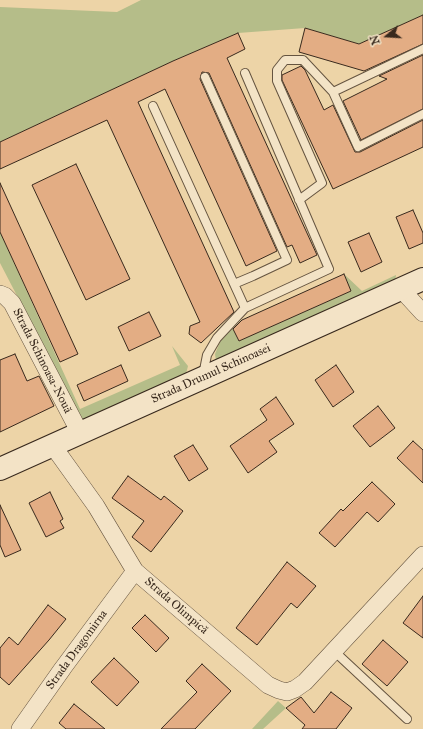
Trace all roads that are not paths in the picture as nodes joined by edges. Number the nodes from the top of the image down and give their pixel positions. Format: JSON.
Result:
{"nodes":[{"id":1,"x":423,"y":49,"type":"edge"},
{"id":2,"x":245,"y":73,"type":"dead end"},
{"id":3,"x":205,"y":77,"type":"dead end"},
{"id":4,"x":333,"y":92,"type":"junction"},
{"id":5,"x":153,"y":106,"type":"dead end"},
{"id":6,"x":423,"y":114,"type":"edge"},
{"id":7,"x":300,"y":200,"type":"junction"},
{"id":8,"x":423,"y":279,"type":"edge"},
{"id":9,"x":234,"y":284,"type":"junction"},
{"id":10,"x":401,"y":289,"type":"junction"},
{"id":11,"x":0,"y":294,"type":"edge"},
{"id":12,"x":245,"y":308,"type":"junction"},
{"id":13,"x":423,"y":313,"type":"edge"},
{"id":14,"x":202,"y":378,"type":"junction"},
{"id":15,"x":80,"y":433,"type":"junction"},
{"id":16,"x":54,"y":446,"type":"junction"},
{"id":17,"x":0,"y":469,"type":"edge"},
{"id":18,"x":423,"y":555,"type":"edge"},
{"id":19,"x":135,"y":571,"type":"junction"},
{"id":20,"x":334,"y":651,"type":"junction"},
{"id":21,"x":407,"y":719,"type":"dead end"},
{"id":22,"x":20,"y":729,"type":"edge"}],
"edges":[{"from":1,"to":4,"type":"lane"},
{"from":2,"to":7,"type":"lane"},
{"from":3,"to":9,"type":"lane"},
{"from":4,"to":6,"type":"lane"},
{"from":4,"to":7,"type":"lane"},
{"from":5,"to":9,"type":"lane"},
{"from":7,"to":12,"type":"lane"},
{"from":8,"to":10,"type":"street","name":"Strada Drumul Schinoasei"},
{"from":9,"to":12,"type":"lane"},
{"from":10,"to":13,"type":"street"},
{"from":10,"to":14,"type":"street","name":"Strada Drumul Schinoasei"},
{"from":11,"to":15,"type":"street","name":"Strada Schinoasa-Nouă"},
{"from":12,"to":14,"type":"lane"},
{"from":14,"to":15,"type":"street","name":"Strada Drumul Schinoasei"},
{"from":15,"to":16,"type":"street","name":"Strada Drumul Schinoasei"},
{"from":16,"to":17,"type":"street","name":"Strada Drumul Schinoasei"},
{"from":16,"to":19,"type":"street","name":"Strada Olimpică"},
{"from":18,"to":20,"type":"street","name":"Strada Olimpică"},
{"from":19,"to":20,"type":"street","name":"Strada Olimpică"},
{"from":19,"to":22,"type":"street","name":"Strada Dragomirna"},
{"from":20,"to":21,"type":"lane"}]}
